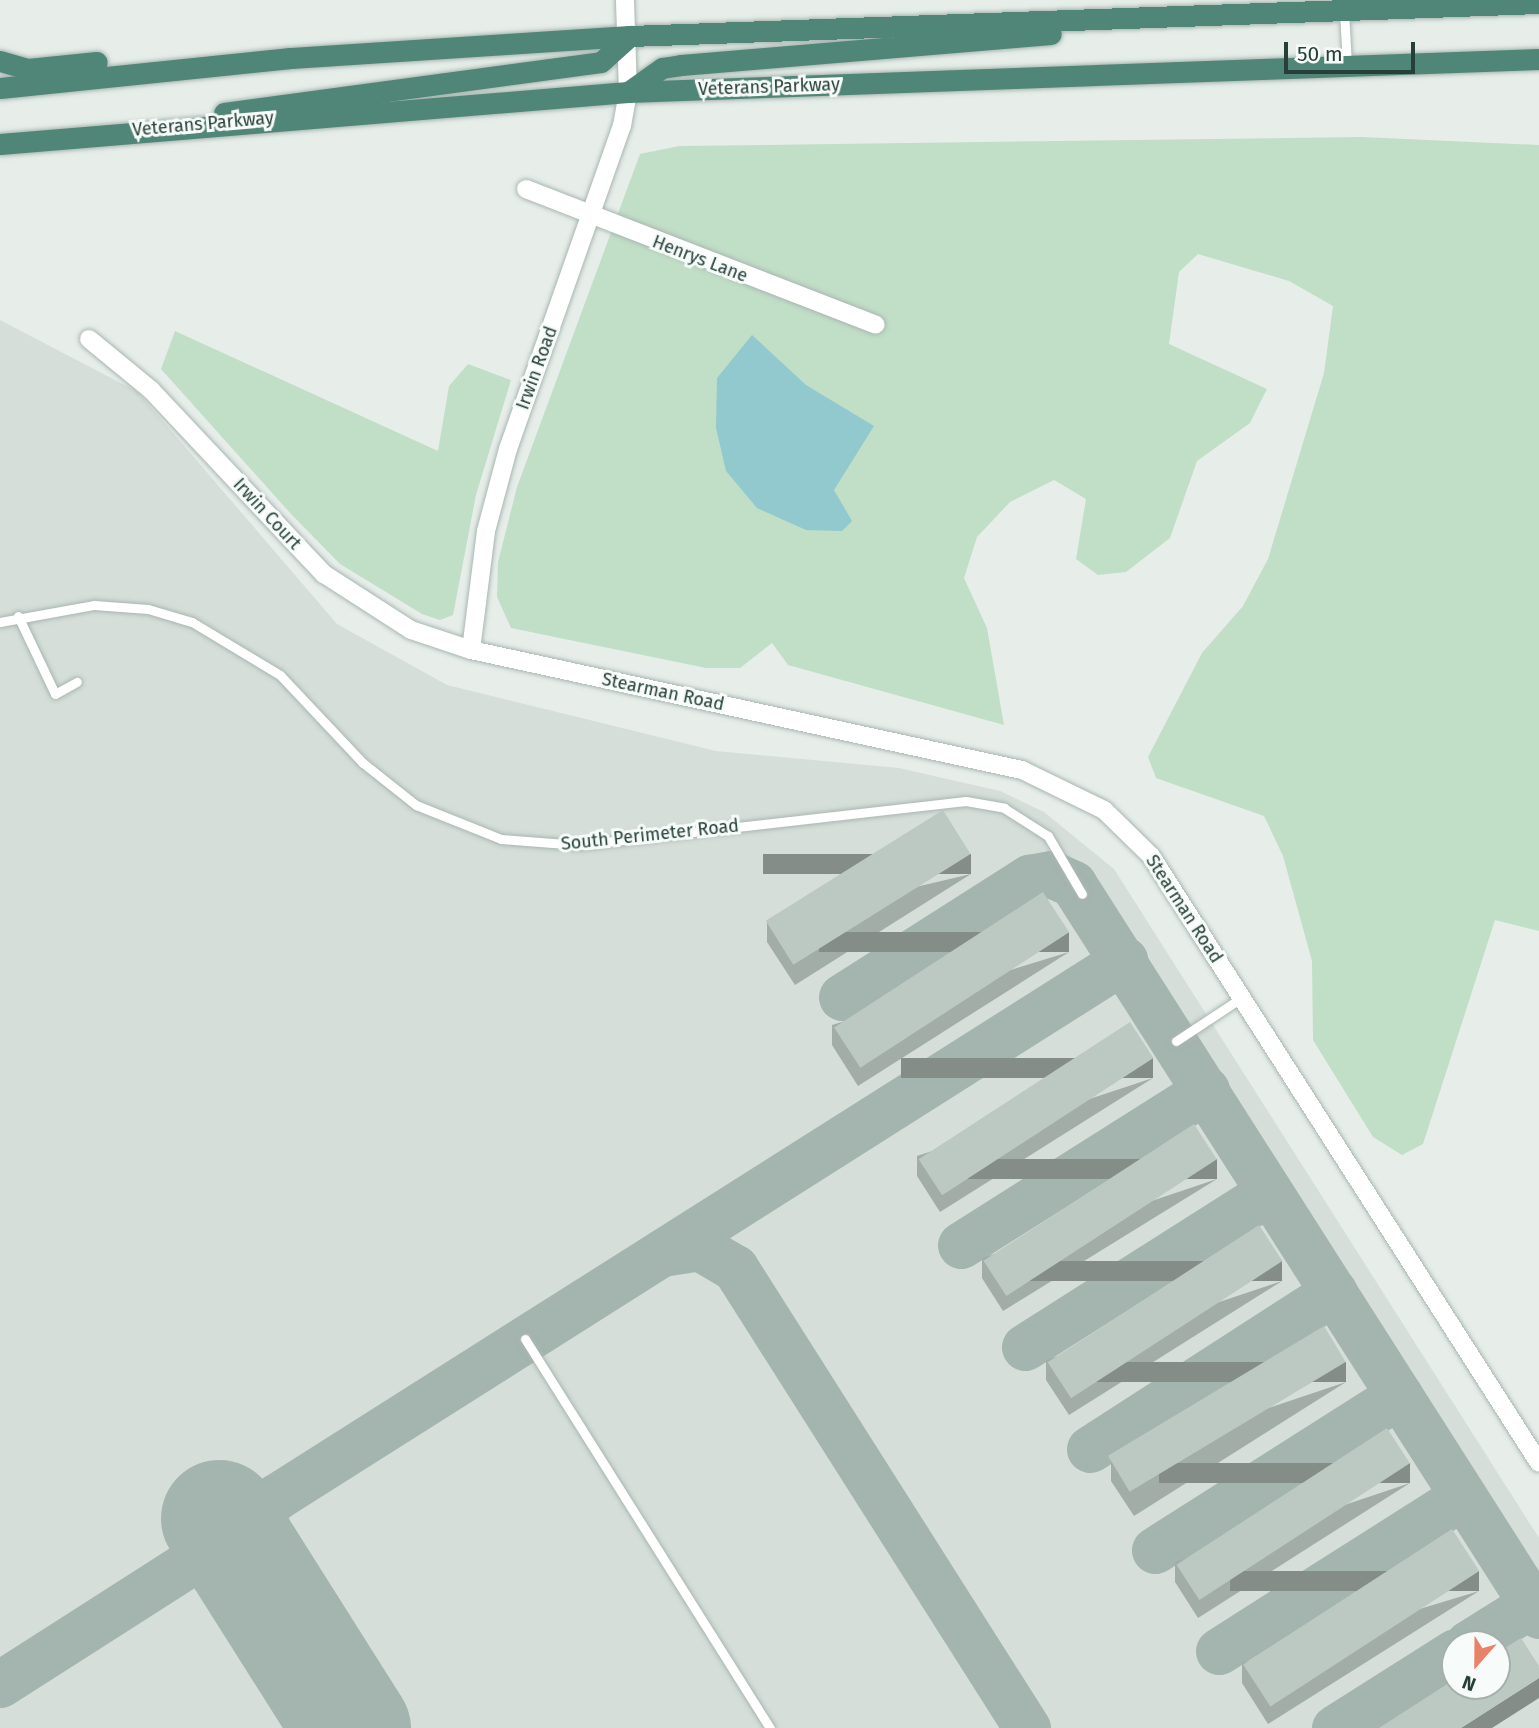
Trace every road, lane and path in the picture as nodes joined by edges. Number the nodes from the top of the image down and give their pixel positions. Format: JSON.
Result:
{"nodes":[{"id":1,"x":625,"y":0,"type":"edge"},
{"id":2,"x":1539,"y":3,"type":"edge"},
{"id":3,"x":1344,"y":10,"type":"junction"},
{"id":4,"x":1100,"y":18,"type":"junction"},
{"id":5,"x":630,"y":36,"type":"junction"},
{"id":6,"x":290,"y":58,"type":"junction"},
{"id":7,"x":1539,"y":59,"type":"edge"},
{"id":8,"x":0,"y":61,"type":"edge"},
{"id":9,"x":1347,"y":65,"type":"junction"},
{"id":10,"x":0,"y":88,"type":"edge"},
{"id":11,"x":628,"y":92,"type":"junction"},
{"id":12,"x":200,"y":123,"type":"junction"},
{"id":13,"x":0,"y":146,"type":"edge"},
{"id":14,"x":526,"y":189,"type":"dead end"},
{"id":15,"x":592,"y":218,"type":"junction"},
{"id":16,"x":876,"y":325,"type":"dead end"},
{"id":17,"x":89,"y":339,"type":"dead end"},
{"id":18,"x":18,"y":616,"type":"junction"},
{"id":19,"x":0,"y":622,"type":"edge"},
{"id":20,"x":471,"y":650,"type":"junction"},
{"id":21,"x":78,"y":682,"type":"dead end"},
{"id":22,"x":1082,"y":894,"type":"dead end"},
{"id":23,"x":1241,"y":998,"type":"junction"},
{"id":24,"x":1175,"y":1041,"type":"dead end"},
{"id":25,"x":525,"y":1339,"type":"dead end"},
{"id":26,"x":1539,"y":1463,"type":"edge"},
{"id":27,"x":770,"y":1728,"type":"edge"}],
"edges":[{"from":1,"to":5,"type":"street","name":"Irwin Road"},
{"from":2,"to":3,"type":"highway"},
{"from":3,"to":4,"type":"highway"},
{"from":3,"to":9,"type":"lane"},
{"from":4,"to":5,"type":"highway"},
{"from":4,"to":11,"type":"highway"},
{"from":5,"to":6,"type":"highway"},
{"from":5,"to":11,"type":"street","name":"Irwin Road"},
{"from":5,"to":12,"type":"highway"},
{"from":6,"to":8,"type":"highway"},
{"from":6,"to":10,"type":"highway"},
{"from":7,"to":9,"type":"highway","name":"Veterans Parkway"},
{"from":9,"to":11,"type":"highway","name":"Veterans Parkway"},
{"from":11,"to":12,"type":"highway","name":"Veterans Parkway"},
{"from":11,"to":15,"type":"street","name":"Irwin Road"},
{"from":12,"to":13,"type":"highway","name":"Veterans Parkway"},
{"from":14,"to":15,"type":"street","name":"Henrys Lane"},
{"from":15,"to":16,"type":"street","name":"Henrys Lane"},
{"from":15,"to":20,"type":"street","name":"Irwin Road"},
{"from":17,"to":20,"type":"street","name":"Irwin Court"},
{"from":18,"to":19,"type":"lane","name":"South Perimeter Road"},
{"from":18,"to":21,"type":"lane"},
{"from":18,"to":22,"type":"lane","name":"South Perimeter Road"},
{"from":20,"to":23,"type":"street","name":"Stearman Road"},
{"from":23,"to":24,"type":"lane"},
{"from":23,"to":26,"type":"street","name":"Stearman Road"},
{"from":25,"to":27,"type":"lane"}]}
